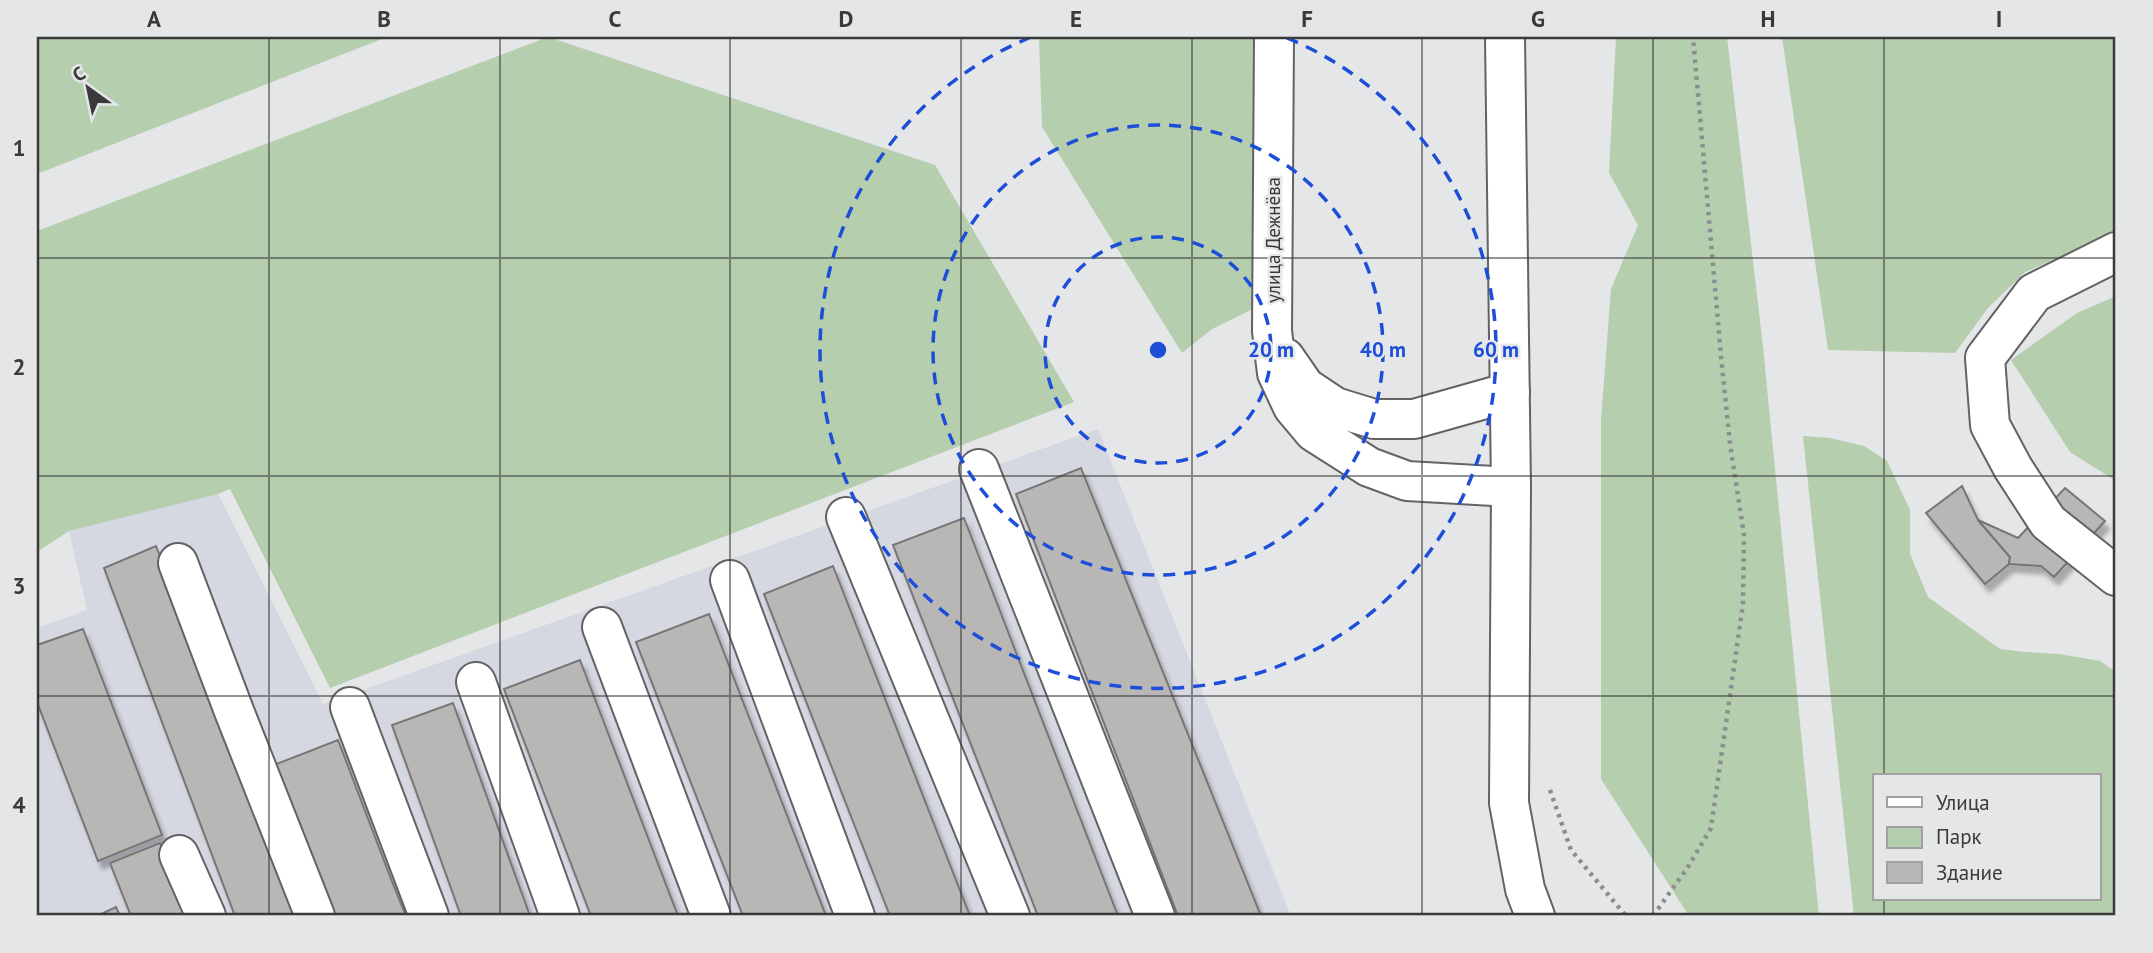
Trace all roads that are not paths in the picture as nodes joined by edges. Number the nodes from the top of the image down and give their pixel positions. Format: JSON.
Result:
{"nodes":[{"id":1,"x":1274,"y":37,"type":"edge"},
{"id":2,"x":1505,"y":37,"type":"edge"},
{"id":3,"x":2116,"y":252,"type":"edge"},
{"id":4,"x":1272,"y":331,"type":"junction"},
{"id":5,"x":1510,"y":392,"type":"junction"},
{"id":6,"x":979,"y":469,"type":"dead end"},
{"id":7,"x":1511,"y":487,"type":"junction"},
{"id":8,"x":846,"y":517,"type":"dead end"},
{"id":9,"x":178,"y":563,"type":"dead end"},
{"id":10,"x":2116,"y":576,"type":"edge"},
{"id":11,"x":730,"y":580,"type":"dead end"},
{"id":12,"x":602,"y":627,"type":"dead end"},
{"id":13,"x":476,"y":682,"type":"dead end"},
{"id":14,"x":350,"y":707,"type":"dead end"},
{"id":15,"x":179,"y":855,"type":"dead end"},
{"id":16,"x":206,"y":916,"type":"edge"},
{"id":17,"x":315,"y":916,"type":"edge"},
{"id":18,"x":429,"y":916,"type":"edge"},
{"id":19,"x":560,"y":916,"type":"edge"},
{"id":20,"x":711,"y":916,"type":"edge"},
{"id":21,"x":855,"y":916,"type":"edge"},
{"id":22,"x":1010,"y":916,"type":"edge"},
{"id":23,"x":1155,"y":916,"type":"edge"},
{"id":24,"x":1535,"y":916,"type":"edge"}],
"edges":[{"from":1,"to":4,"type":"street","name":"улица Дежнёва"},
{"from":2,"to":5,"type":"street"},
{"from":3,"to":10,"type":"street"},
{"from":4,"to":5,"type":"street"},
{"from":4,"to":7,"type":"street","name":"улица Дежнёва"},
{"from":5,"to":7,"type":"street"},
{"from":6,"to":23,"type":"street"},
{"from":7,"to":24,"type":"street"},
{"from":8,"to":22,"type":"street"},
{"from":9,"to":17,"type":"street"},
{"from":11,"to":21,"type":"street"},
{"from":12,"to":20,"type":"street"},
{"from":13,"to":19,"type":"street"},
{"from":14,"to":18,"type":"street"},
{"from":15,"to":16,"type":"street"}]}
